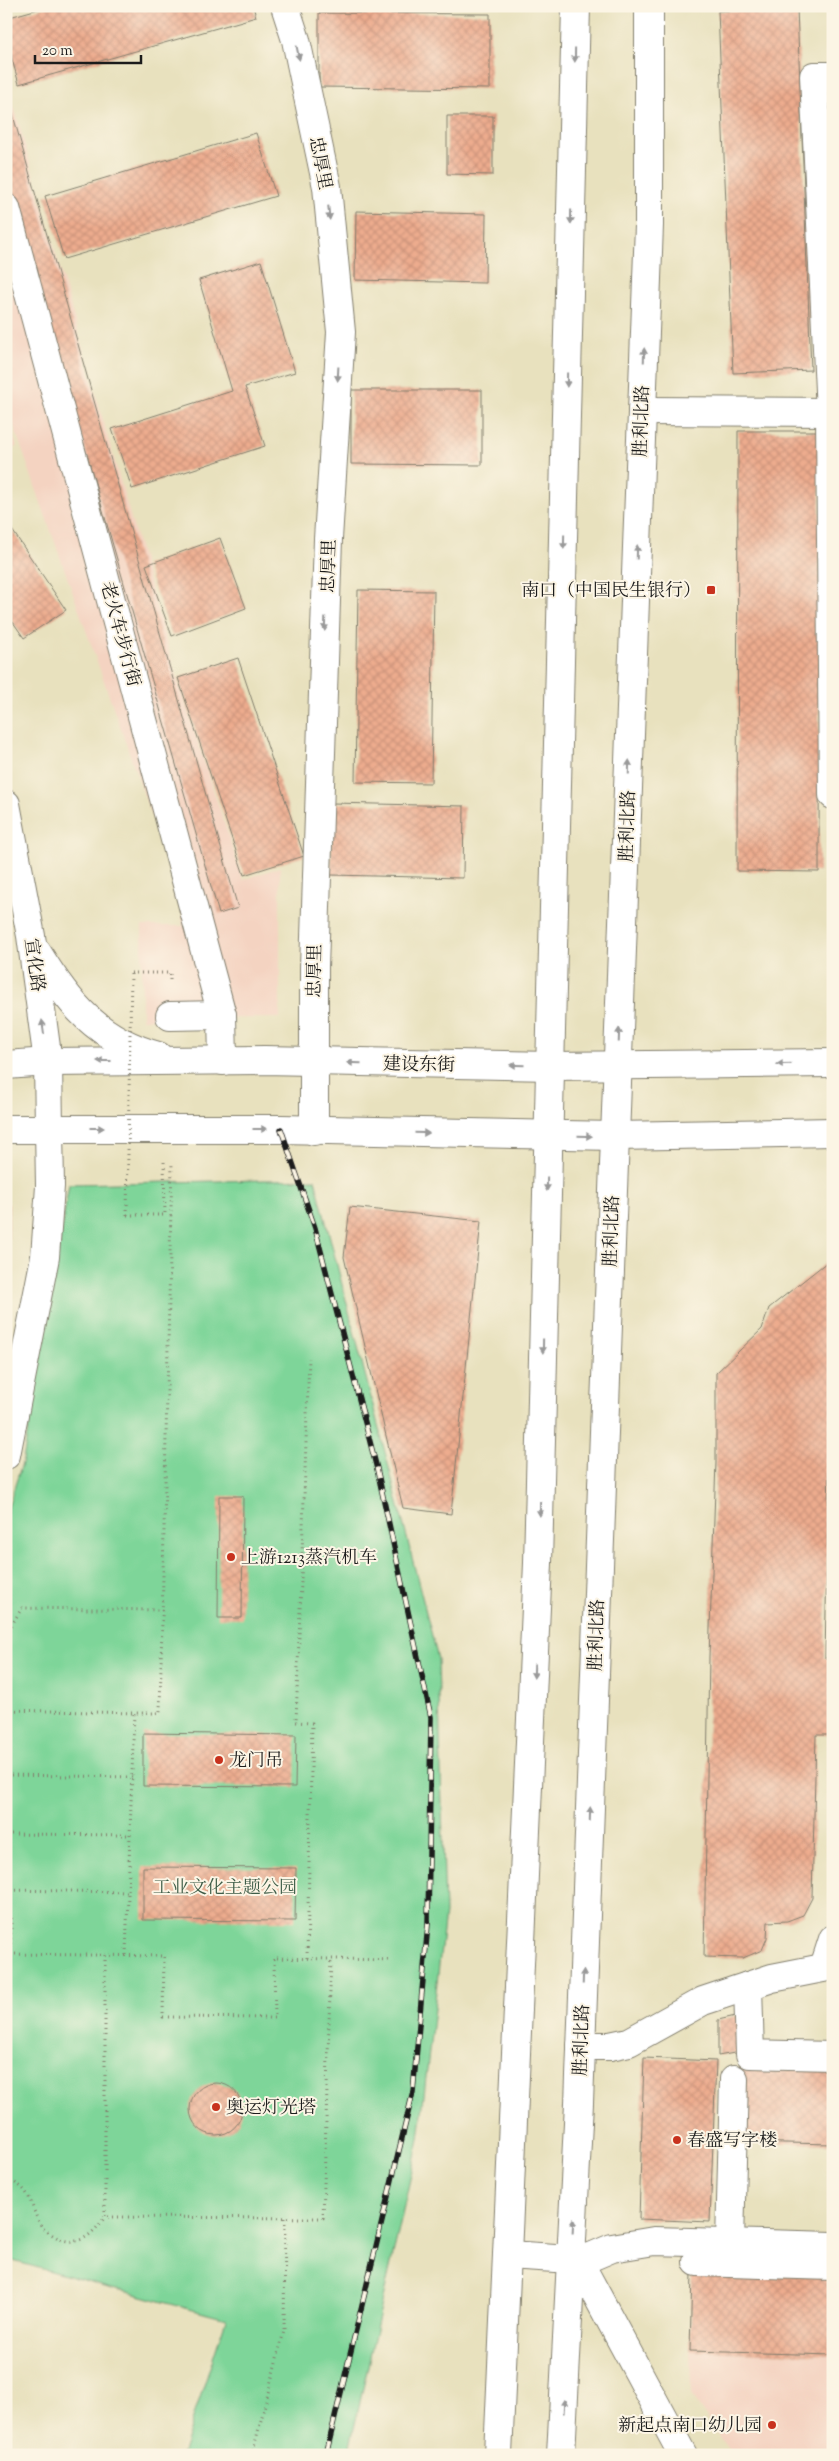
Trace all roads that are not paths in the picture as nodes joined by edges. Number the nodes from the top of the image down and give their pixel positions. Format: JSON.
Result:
{"nodes":[{"id":1,"x":285,"y":6,"type":"edge"},
{"id":2,"x":576,"y":6,"type":"edge"},
{"id":3,"x":650,"y":6,"type":"edge"},
{"id":4,"x":833,"y":76,"type":"edge"},
{"id":5,"x":6,"y":208,"type":"edge"},
{"id":6,"x":828,"y":263,"type":"edge"},
{"id":7,"x":642,"y":411,"type":"junction"},
{"id":8,"x":832,"y":412,"type":"edge"},
{"id":9,"x":832,"y":583,"type":"edge"},
{"id":10,"x":833,"y":763,"type":"edge"},
{"id":11,"x":833,"y":795,"type":"edge"},
{"id":12,"x":6,"y":804,"type":"edge"},
{"id":13,"x":32,"y":942,"type":"junction"},
{"id":14,"x":222,"y":1015,"type":"junction"},
{"id":15,"x":170,"y":1016,"type":"dead end"},
{"id":16,"x":176,"y":1061,"type":"junction"},
{"id":17,"x":223,"y":1061,"type":"junction"},
{"id":18,"x":48,"y":1062,"type":"junction"},
{"id":19,"x":314,"y":1062,"type":"junction"},
{"id":20,"x":833,"y":1063,"type":"edge"},
{"id":21,"x":618,"y":1065,"type":"junction"},
{"id":22,"x":6,"y":1066,"type":"edge"},
{"id":23,"x":551,"y":1066,"type":"junction"},
{"id":24,"x":48,"y":1128,"type":"junction"},
{"id":25,"x":6,"y":1129,"type":"edge"},
{"id":26,"x":314,"y":1131,"type":"junction"},
{"id":27,"x":833,"y":1132,"type":"edge"},
{"id":28,"x":548,"y":1135,"type":"junction"},
{"id":29,"x":615,"y":1136,"type":"junction"},
{"id":30,"x":6,"y":1455,"type":"edge"},
{"id":31,"x":833,"y":1940,"type":"edge"},
{"id":32,"x":828,"y":1966,"type":"edge"},
{"id":33,"x":748,"y":1986,"type":"junction"},
{"id":34,"x":581,"y":2046,"type":"junction"},
{"id":35,"x":833,"y":2056,"type":"edge"},
{"id":36,"x":734,"y":2079,"type":"dead end"},
{"id":37,"x":730,"y":2243,"type":"junction"},
{"id":38,"x":833,"y":2246,"type":"edge"},
{"id":39,"x":508,"y":2255,"type":"junction"},
{"id":40,"x":575,"y":2260,"type":"junction"},
{"id":41,"x":697,"y":2262,"type":"dead end"},
{"id":42,"x":833,"y":2266,"type":"edge"},
{"id":43,"x":498,"y":2455,"type":"edge"},
{"id":44,"x":561,"y":2455,"type":"edge"},
{"id":45,"x":682,"y":2455,"type":"edge"}],
"edges":[{"from":1,"to":19,"type":"main road","name":"忠厚里","one_way":true},
{"from":2,"to":23,"type":"main road","one_way":true},
{"from":7,"to":3,"type":"main road","name":"胜利北路","one_way":true},
{"from":4,"to":6,"type":"main road"},
{"from":5,"to":14,"type":"main road","name":"老火车步行街"},
{"from":6,"to":8,"type":"main road"},
{"from":7,"to":8,"type":"main road"},
{"from":21,"to":7,"type":"main road","name":"胜利北路","one_way":true},
{"from":8,"to":9,"type":"main road"},
{"from":9,"to":10,"type":"main road"},
{"from":10,"to":11,"type":"main road"},
{"from":12,"to":13,"type":"main road","name":"宣化路"},
{"from":13,"to":16,"type":"main road"},
{"from":18,"to":13,"type":"main road","name":"宣化路","one_way":true},
{"from":14,"to":15,"type":"main road"},
{"from":14,"to":17,"type":"main road","name":"老火车步行街"},
{"from":16,"to":17,"type":"main road","name":"建设东街"},
{"from":16,"to":18,"type":"main road","name":"建设东街","one_way":true},
{"from":17,"to":19,"type":"main road","name":"建设东街"},
{"from":18,"to":22,"type":"main road","name":"建设东街"},
{"from":18,"to":24,"type":"main road","name":"宣化路"},
{"from":23,"to":19,"type":"main road","name":"建设东街","one_way":true},
{"from":19,"to":26,"type":"main road","name":"忠厚里"},
{"from":20,"to":21,"type":"main road","name":"建设东街","one_way":true},
{"from":21,"to":23,"type":"main road","name":"建设东街"},
{"from":21,"to":29,"type":"main road","name":"胜利北路"},
{"from":23,"to":28,"type":"main road"},
{"from":24,"to":25,"type":"main road"},
{"from":24,"to":26,"type":"main road","one_way":true},
{"from":24,"to":30,"type":"main road","name":"宣化路"},
{"from":26,"to":28,"type":"main road","one_way":true},
{"from":27,"to":29,"type":"main road"},
{"from":28,"to":29,"type":"main road","one_way":true},
{"from":28,"to":39,"type":"main road","one_way":true},
{"from":34,"to":29,"type":"main road","name":"胜利北路","one_way":true},
{"from":31,"to":32,"type":"main road"},
{"from":32,"to":33,"type":"main road"},
{"from":33,"to":34,"type":"main road"},
{"from":33,"to":35,"type":"main road"},
{"from":40,"to":34,"type":"main road","name":"胜利北路","one_way":true},
{"from":36,"to":37,"type":"main road"},
{"from":37,"to":38,"type":"main road"},
{"from":37,"to":40,"type":"main road"},
{"from":39,"to":40,"type":"main road"},
{"from":39,"to":43,"type":"main road"},
{"from":44,"to":40,"type":"main road","name":"胜利北路","one_way":true},
{"from":40,"to":45,"type":"main road"},
{"from":41,"to":42,"type":"main road"}]}
